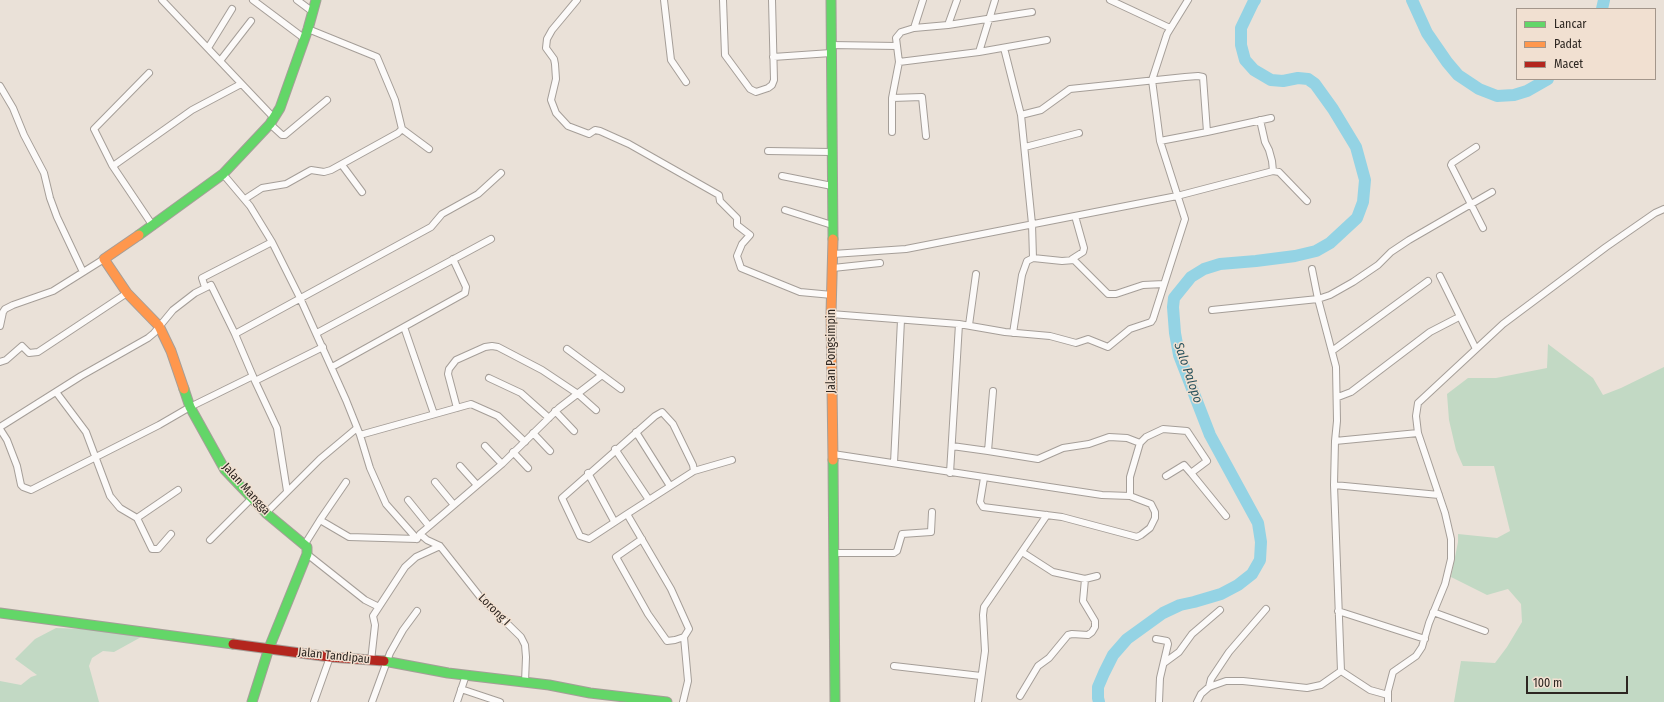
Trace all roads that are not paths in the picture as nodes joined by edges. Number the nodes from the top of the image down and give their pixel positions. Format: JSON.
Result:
{"nodes":[{"id":1,"x":162,"y":0,"type":"edge"},
{"id":2,"x":253,"y":0,"type":"edge"},
{"id":3,"x":297,"y":0,"type":"edge"},
{"id":4,"x":316,"y":0,"type":"edge"},
{"id":5,"x":577,"y":0,"type":"edge"},
{"id":6,"x":664,"y":0,"type":"edge"},
{"id":7,"x":723,"y":0,"type":"edge"},
{"id":8,"x":772,"y":0,"type":"edge"},
{"id":9,"x":831,"y":0,"type":"edge"},
{"id":10,"x":923,"y":0,"type":"edge"},
{"id":11,"x":958,"y":0,"type":"edge"},
{"id":12,"x":995,"y":0,"type":"edge"},
{"id":13,"x":1110,"y":0,"type":"edge"},
{"id":14,"x":1188,"y":0,"type":"edge"},
{"id":15,"x":232,"y":9,"type":"dead end"},
{"id":16,"x":313,"y":12,"type":"junction"},
{"id":17,"x":1032,"y":12,"type":"dead end"},
{"id":18,"x":988,"y":19,"type":"junction"},
{"id":19,"x":251,"y":21,"type":"dead end"},
{"id":20,"x":948,"y":25,"type":"junction"},
{"id":21,"x":914,"y":28,"type":"junction"},
{"id":22,"x":1170,"y":28,"type":"junction"},
{"id":23,"x":308,"y":29,"type":"junction"},
{"id":24,"x":305,"y":39,"type":"junction"},
{"id":25,"x":1047,"y":40,"type":"dead end"},
{"id":26,"x":897,"y":46,"type":"junction"},
{"id":27,"x":208,"y":48,"type":"junction"},
{"id":28,"x":1004,"y":48,"type":"junction"},
{"id":29,"x":831,"y":49,"type":"junction"},
{"id":30,"x":979,"y":52,"type":"junction"},
{"id":31,"x":773,"y":56,"type":"junction"},
{"id":32,"x":220,"y":61,"type":"junction"},
{"id":33,"x":899,"y":62,"type":"junction"},
{"id":34,"x":149,"y":73,"type":"dead end"},
{"id":35,"x":1152,"y":80,"type":"junction"},
{"id":36,"x":686,"y":82,"type":"dead end"},
{"id":37,"x":241,"y":84,"type":"junction"},
{"id":38,"x":0,"y":86,"type":"edge"},
{"id":39,"x":892,"y":98,"type":"junction"},
{"id":40,"x":327,"y":100,"type":"dead end"},
{"id":41,"x":1021,"y":115,"type":"junction"},
{"id":42,"x":1271,"y":118,"type":"dead end"},
{"id":43,"x":1260,"y":120,"type":"junction"},
{"id":44,"x":272,"y":121,"type":"junction"},
{"id":45,"x":402,"y":129,"type":"junction"},
{"id":46,"x":892,"y":132,"type":"dead end"},
{"id":47,"x":1207,"y":132,"type":"junction"},
{"id":48,"x":1079,"y":133,"type":"dead end"},
{"id":49,"x":926,"y":136,"type":"dead end"},
{"id":50,"x":1160,"y":141,"type":"junction"},
{"id":51,"x":1025,"y":147,"type":"junction"},
{"id":52,"x":1476,"y":147,"type":"dead end"},
{"id":53,"x":429,"y":148,"type":"dead end"},
{"id":54,"x":768,"y":151,"type":"dead end"},
{"id":55,"x":831,"y":152,"type":"junction"},
{"id":56,"x":342,"y":165,"type":"junction"},
{"id":57,"x":113,"y":166,"type":"junction"},
{"id":58,"x":1273,"y":171,"type":"junction"},
{"id":59,"x":502,"y":173,"type":"dead end"},
{"id":60,"x":223,"y":174,"type":"junction"},
{"id":61,"x":782,"y":176,"type":"dead end"},
{"id":62,"x":832,"y":186,"type":"junction"},
{"id":63,"x":362,"y":192,"type":"dead end"},
{"id":64,"x":1492,"y":192,"type":"dead end"},
{"id":65,"x":1178,"y":196,"type":"junction"},
{"id":66,"x":245,"y":199,"type":"junction"},
{"id":67,"x":1307,"y":202,"type":"dead end"},
{"id":68,"x":1470,"y":204,"type":"junction"},
{"id":69,"x":1664,"y":209,"type":"edge"},
{"id":70,"x":784,"y":210,"type":"dead end"},
{"id":71,"x":1075,"y":216,"type":"junction"},
{"id":72,"x":1032,"y":224,"type":"junction"},
{"id":73,"x":832,"y":225,"type":"junction"},
{"id":74,"x":153,"y":226,"type":"junction"},
{"id":75,"x":1483,"y":228,"type":"dead end"},
{"id":76,"x":491,"y":239,"type":"dead end"},
{"id":77,"x":272,"y":242,"type":"junction"},
{"id":78,"x":833,"y":254,"type":"junction"},
{"id":79,"x":1033,"y":258,"type":"junction"},
{"id":80,"x":104,"y":259,"type":"junction"},
{"id":81,"x":453,"y":259,"type":"junction"},
{"id":82,"x":1072,"y":259,"type":"junction"},
{"id":83,"x":880,"y":263,"type":"dead end"},
{"id":84,"x":833,"y":268,"type":"junction"},
{"id":85,"x":1312,"y":268,"type":"dead end"},
{"id":86,"x":84,"y":272,"type":"junction"},
{"id":87,"x":976,"y":274,"type":"dead end"},
{"id":88,"x":1440,"y":276,"type":"dead end"},
{"id":89,"x":1428,"y":281,"type":"dead end"},
{"id":90,"x":1164,"y":284,"type":"junction"},
{"id":91,"x":205,"y":287,"type":"junction"},
{"id":92,"x":127,"y":293,"type":"junction"},
{"id":93,"x":832,"y":295,"type":"junction"},
{"id":94,"x":300,"y":298,"type":"junction"},
{"id":95,"x":1318,"y":299,"type":"junction"},
{"id":96,"x":1212,"y":310,"type":"dead end"},
{"id":97,"x":832,"y":314,"type":"junction"},
{"id":98,"x":1460,"y":317,"type":"junction"},
{"id":99,"x":901,"y":320,"type":"junction"},
{"id":100,"x":959,"y":324,"type":"junction"},
{"id":101,"x":969,"y":325,"type":"junction"},
{"id":102,"x":0,"y":326,"type":"edge"},
{"id":103,"x":159,"y":326,"type":"junction"},
{"id":104,"x":404,"y":327,"type":"junction"},
{"id":105,"x":317,"y":333,"type":"junction"},
{"id":106,"x":1013,"y":333,"type":"junction"},
{"id":107,"x":235,"y":334,"type":"junction"},
{"id":108,"x":323,"y":347,"type":"junction"},
{"id":109,"x":567,"y":349,"type":"dead end"},
{"id":110,"x":1476,"y":349,"type":"junction"},
{"id":111,"x":1332,"y":351,"type":"junction"},
{"id":112,"x":0,"y":362,"type":"edge"},
{"id":113,"x":332,"y":367,"type":"junction"},
{"id":114,"x":602,"y":374,"type":"junction"},
{"id":115,"x":489,"y":378,"type":"dead end"},
{"id":116,"x":254,"y":379,"type":"junction"},
{"id":117,"x":621,"y":389,"type":"dead end"},
{"id":118,"x":994,"y":391,"type":"dead end"},
{"id":119,"x":56,"y":392,"type":"junction"},
{"id":120,"x":578,"y":394,"type":"junction"},
{"id":121,"x":1338,"y":397,"type":"junction"},
{"id":122,"x":190,"y":407,"type":"junction"},
{"id":123,"x":458,"y":408,"type":"junction"},
{"id":124,"x":596,"y":410,"type":"dead end"},
{"id":125,"x":555,"y":412,"type":"junction"},
{"id":126,"x":434,"y":414,"type":"junction"},
{"id":127,"x":548,"y":418,"type":"junction"},
{"id":128,"x":0,"y":428,"type":"edge"},
{"id":129,"x":357,"y":428,"type":"junction"},
{"id":130,"x":574,"y":431,"type":"dead end"},
{"id":131,"x":636,"y":432,"type":"junction"},
{"id":132,"x":534,"y":433,"type":"junction"},
{"id":133,"x":1418,"y":433,"type":"junction"},
{"id":134,"x":360,"y":435,"type":"junction"},
{"id":135,"x":1335,"y":441,"type":"junction"},
{"id":136,"x":525,"y":442,"type":"junction"},
{"id":137,"x":1140,"y":443,"type":"junction"},
{"id":138,"x":485,"y":446,"type":"dead end"},
{"id":139,"x":952,"y":446,"type":"junction"},
{"id":140,"x":615,"y":449,"type":"junction"},
{"id":141,"x":550,"y":451,"type":"dead end"},
{"id":142,"x":988,"y":451,"type":"junction"},
{"id":143,"x":513,"y":452,"type":"junction"},
{"id":144,"x":833,"y":454,"type":"junction"},
{"id":145,"x":96,"y":457,"type":"junction"},
{"id":146,"x":732,"y":460,"type":"dead end"},
{"id":147,"x":894,"y":463,"type":"junction"},
{"id":148,"x":502,"y":464,"type":"junction"},
{"id":149,"x":460,"y":466,"type":"dead end"},
{"id":150,"x":528,"y":468,"type":"dead end"},
{"id":151,"x":694,"y":471,"type":"junction"},
{"id":152,"x":950,"y":472,"type":"junction"},
{"id":153,"x":1191,"y":473,"type":"junction"},
{"id":154,"x":588,"y":474,"type":"junction"},
{"id":155,"x":1166,"y":476,"type":"dead end"},
{"id":156,"x":984,"y":478,"type":"junction"},
{"id":157,"x":346,"y":482,"type":"dead end"},
{"id":158,"x":435,"y":482,"type":"dead end"},
{"id":159,"x":477,"y":485,"type":"junction"},
{"id":160,"x":1334,"y":485,"type":"junction"},
{"id":161,"x":670,"y":486,"type":"junction"},
{"id":162,"x":178,"y":490,"type":"dead end"},
{"id":163,"x":287,"y":491,"type":"junction"},
{"id":164,"x":1439,"y":495,"type":"junction"},
{"id":165,"x":1130,"y":496,"type":"junction"},
{"id":166,"x":252,"y":498,"type":"junction"},
{"id":167,"x":408,"y":500,"type":"dead end"},
{"id":168,"x":649,"y":500,"type":"junction"},
{"id":169,"x":454,"y":505,"type":"junction"},
{"id":170,"x":932,"y":512,"type":"dead end"},
{"id":171,"x":266,"y":513,"type":"junction"},
{"id":172,"x":627,"y":514,"type":"junction"},
{"id":173,"x":1047,"y":515,"type":"junction"},
{"id":174,"x":1226,"y":516,"type":"dead end"},
{"id":175,"x":137,"y":518,"type":"junction"},
{"id":176,"x":320,"y":520,"type":"junction"},
{"id":177,"x":614,"y":521,"type":"junction"},
{"id":178,"x":430,"y":526,"type":"junction"},
{"id":179,"x":171,"y":534,"type":"dead end"},
{"id":180,"x":419,"y":537,"type":"junction"},
{"id":181,"x":642,"y":539,"type":"junction"},
{"id":182,"x":210,"y":540,"type":"dead end"},
{"id":183,"x":305,"y":544,"type":"junction"},
{"id":184,"x":440,"y":546,"type":"junction"},
{"id":185,"x":1022,"y":552,"type":"junction"},
{"id":186,"x":834,"y":553,"type":"junction"},
{"id":187,"x":307,"y":554,"type":"junction"},
{"id":188,"x":1097,"y":576,"type":"dead end"},
{"id":189,"x":1085,"y":579,"type":"junction"},
{"id":190,"x":379,"y":607,"type":"junction"},
{"id":191,"x":1266,"y":609,"type":"dead end"},
{"id":192,"x":1220,"y":610,"type":"dead end"},
{"id":193,"x":417,"y":611,"type":"dead end"},
{"id":194,"x":1338,"y":611,"type":"junction"},
{"id":195,"x":1433,"y":612,"type":"junction"},
{"id":196,"x":0,"y":613,"type":"edge"},
{"id":197,"x":1485,"y":631,"type":"dead end"},
{"id":198,"x":684,"y":637,"type":"junction"},
{"id":199,"x":1156,"y":639,"type":"dead end"},
{"id":200,"x":1425,"y":639,"type":"junction"},
{"id":201,"x":269,"y":648,"type":"junction"},
{"id":202,"x":330,"y":657,"type":"junction"},
{"id":203,"x":371,"y":661,"type":"junction"},
{"id":204,"x":386,"y":661,"type":"junction"},
{"id":205,"x":1164,"y":663,"type":"junction"},
{"id":206,"x":894,"y":666,"type":"dead end"},
{"id":207,"x":1341,"y":671,"type":"junction"},
{"id":208,"x":466,"y":675,"type":"junction"},
{"id":209,"x":981,"y":676,"type":"junction"},
{"id":210,"x":525,"y":682,"type":"junction"},
{"id":211,"x":1209,"y":687,"type":"junction"},
{"id":212,"x":461,"y":689,"type":"junction"},
{"id":213,"x":1388,"y":695,"type":"junction"},
{"id":214,"x":1020,"y":696,"type":"dead end"},
{"id":215,"x":252,"y":702,"type":"edge"},
{"id":216,"x":314,"y":702,"type":"edge"},
{"id":217,"x":372,"y":702,"type":"edge"},
{"id":218,"x":457,"y":702,"type":"edge"},
{"id":219,"x":500,"y":702,"type":"edge"},
{"id":220,"x":667,"y":702,"type":"edge"},
{"id":221,"x":683,"y":702,"type":"edge"},
{"id":222,"x":835,"y":702,"type":"edge"},
{"id":223,"x":978,"y":702,"type":"edge"},
{"id":224,"x":1159,"y":702,"type":"edge"},
{"id":225,"x":1197,"y":702,"type":"edge"},
{"id":226,"x":1388,"y":702,"type":"edge"}],
"edges":[{"from":1,"to":27,"type":"street"},
{"from":2,"to":24,"type":"street"},
{"from":3,"to":16,"type":"street"},
{"from":4,"to":16,"type":"street"},
{"from":5,"to":93,"type":"street"},
{"from":6,"to":36,"type":"street"},
{"from":7,"to":31,"type":"street"},
{"from":8,"to":31,"type":"street"},
{"from":9,"to":29,"type":"street","name":"Jalan Pongsimpin"},
{"from":10,"to":21,"type":"street"},
{"from":11,"to":20,"type":"street"},
{"from":12,"to":18,"type":"street"},
{"from":13,"to":22,"type":"street"},
{"from":14,"to":22,"type":"street"},
{"from":15,"to":27,"type":"street"},
{"from":16,"to":23,"type":"street"},
{"from":17,"to":18,"type":"street"},
{"from":18,"to":20,"type":"street"},
{"from":18,"to":30,"type":"street"},
{"from":19,"to":32,"type":"street"},
{"from":20,"to":21,"type":"street"},
{"from":21,"to":26,"type":"street"},
{"from":22,"to":35,"type":"street"},
{"from":23,"to":24,"type":"street"},
{"from":23,"to":45,"type":"street"},
{"from":24,"to":44,"type":"street"},
{"from":25,"to":28,"type":"street"},
{"from":26,"to":29,"type":"street"},
{"from":26,"to":33,"type":"street"},
{"from":27,"to":32,"type":"street"},
{"from":28,"to":30,"type":"street"},
{"from":28,"to":41,"type":"street"},
{"from":29,"to":31,"type":"street"},
{"from":29,"to":55,"type":"street","name":"Jalan Pongsimpin"},
{"from":30,"to":33,"type":"street"},
{"from":32,"to":37,"type":"street"},
{"from":33,"to":39,"type":"street"},
{"from":34,"to":57,"type":"street"},
{"from":35,"to":41,"type":"street"},
{"from":35,"to":47,"type":"street"},
{"from":35,"to":50,"type":"street"},
{"from":37,"to":44,"type":"street"},
{"from":37,"to":57,"type":"street"},
{"from":38,"to":86,"type":"street"},
{"from":39,"to":46,"type":"street"},
{"from":39,"to":49,"type":"street"},
{"from":40,"to":44,"type":"street"},
{"from":41,"to":51,"type":"street"},
{"from":42,"to":43,"type":"street"},
{"from":43,"to":47,"type":"street"},
{"from":43,"to":58,"type":"street"},
{"from":44,"to":60,"type":"street"},
{"from":45,"to":53,"type":"street"},
{"from":45,"to":56,"type":"street"},
{"from":47,"to":50,"type":"street"},
{"from":48,"to":51,"type":"street"},
{"from":50,"to":65,"type":"street"},
{"from":51,"to":72,"type":"street"},
{"from":52,"to":68,"type":"street"},
{"from":54,"to":55,"type":"street"},
{"from":55,"to":62,"type":"street","name":"Jalan Pongsimpin"},
{"from":56,"to":63,"type":"street"},
{"from":56,"to":66,"type":"street"},
{"from":57,"to":74,"type":"street"},
{"from":58,"to":65,"type":"street"},
{"from":58,"to":67,"type":"street"},
{"from":59,"to":94,"type":"street"},
{"from":60,"to":66,"type":"street"},
{"from":60,"to":74,"type":"street"},
{"from":61,"to":62,"type":"street"},
{"from":62,"to":73,"type":"street","name":"Jalan Pongsimpin"},
{"from":64,"to":68,"type":"street"},
{"from":65,"to":71,"type":"street"},
{"from":65,"to":90,"type":"street"},
{"from":66,"to":77,"type":"street"},
{"from":68,"to":75,"type":"street"},
{"from":68,"to":95,"type":"street"},
{"from":69,"to":110,"type":"street"},
{"from":70,"to":73,"type":"street"},
{"from":71,"to":72,"type":"street"},
{"from":71,"to":82,"type":"street"},
{"from":72,"to":78,"type":"street"},
{"from":72,"to":79,"type":"street"},
{"from":73,"to":78,"type":"street","name":"Jalan Pongsimpin"},
{"from":74,"to":80,"type":"street"},
{"from":76,"to":81,"type":"street"},
{"from":77,"to":91,"type":"street"},
{"from":77,"to":94,"type":"street"},
{"from":78,"to":84,"type":"street","name":"Jalan Pongsimpin"},
{"from":79,"to":82,"type":"street"},
{"from":79,"to":106,"type":"street"},
{"from":80,"to":86,"type":"street"},
{"from":80,"to":92,"type":"street","name":"Jalan Mangga"},
{"from":81,"to":104,"type":"street"},
{"from":81,"to":105,"type":"street"},
{"from":82,"to":90,"type":"street"},
{"from":83,"to":84,"type":"street"},
{"from":84,"to":93,"type":"street","name":"Jalan Pongsimpin"},
{"from":85,"to":95,"type":"street"},
{"from":86,"to":102,"type":"street"},
{"from":87,"to":101,"type":"street"},
{"from":88,"to":98,"type":"street"},
{"from":89,"to":111,"type":"street"},
{"from":90,"to":106,"type":"street"},
{"from":91,"to":103,"type":"street"},
{"from":91,"to":107,"type":"street"},
{"from":92,"to":103,"type":"street","name":"Jalan Mangga"},
{"from":92,"to":112,"type":"street"},
{"from":93,"to":97,"type":"street","name":"Jalan Pongsimpin"},
{"from":94,"to":105,"type":"street"},
{"from":94,"to":107,"type":"street"},
{"from":95,"to":96,"type":"street"},
{"from":95,"to":111,"type":"street"},
{"from":97,"to":99,"type":"street"},
{"from":97,"to":144,"type":"street","name":"Jalan Pongsimpin"},
{"from":98,"to":110,"type":"street"},
{"from":98,"to":121,"type":"street"},
{"from":99,"to":100,"type":"street"},
{"from":99,"to":147,"type":"street"},
{"from":100,"to":101,"type":"street"},
{"from":100,"to":139,"type":"street"},
{"from":101,"to":106,"type":"street"},
{"from":103,"to":119,"type":"street"},
{"from":103,"to":122,"type":"street","name":"Jalan Mangga"},
{"from":104,"to":113,"type":"street"},
{"from":104,"to":126,"type":"street"},
{"from":105,"to":108,"type":"street"},
{"from":107,"to":116,"type":"street"},
{"from":108,"to":113,"type":"street"},
{"from":108,"to":116,"type":"street"},
{"from":109,"to":114,"type":"street"},
{"from":110,"to":133,"type":"street"},
{"from":111,"to":121,"type":"street"},
{"from":113,"to":129,"type":"street"},
{"from":114,"to":117,"type":"street"},
{"from":114,"to":120,"type":"street"},
{"from":115,"to":127,"type":"street"},
{"from":116,"to":122,"type":"street"},
{"from":116,"to":163,"type":"street"},
{"from":118,"to":142,"type":"street"},
{"from":119,"to":128,"type":"street"},
{"from":119,"to":145,"type":"street"},
{"from":120,"to":123,"type":"street"},
{"from":120,"to":124,"type":"street"},
{"from":120,"to":125,"type":"street"},
{"from":121,"to":135,"type":"street"},
{"from":122,"to":145,"type":"street"},
{"from":122,"to":166,"type":"street","name":"Jalan Mangga"},
{"from":123,"to":126,"type":"street"},
{"from":123,"to":136,"type":"street"},
{"from":125,"to":127,"type":"street"},
{"from":125,"to":130,"type":"street"},
{"from":126,"to":134,"type":"street"},
{"from":127,"to":132,"type":"street"},
{"from":128,"to":145,"type":"street"},
{"from":129,"to":134,"type":"street"},
{"from":129,"to":163,"type":"street"},
{"from":131,"to":140,"type":"street"},
{"from":131,"to":151,"type":"street"},
{"from":131,"to":161,"type":"street"},
{"from":132,"to":136,"type":"street"},
{"from":132,"to":141,"type":"street"},
{"from":133,"to":135,"type":"street"},
{"from":133,"to":164,"type":"street"},
{"from":134,"to":180,"type":"street"},
{"from":135,"to":160,"type":"street"},
{"from":136,"to":143,"type":"street"},
{"from":137,"to":142,"type":"street"},
{"from":137,"to":153,"type":"street"},
{"from":137,"to":165,"type":"street"},
{"from":138,"to":148,"type":"street"},
{"from":139,"to":142,"type":"street"},
{"from":139,"to":152,"type":"street"},
{"from":140,"to":154,"type":"street"},
{"from":140,"to":168,"type":"street"},
{"from":143,"to":148,"type":"street"},
{"from":143,"to":150,"type":"street"},
{"from":144,"to":147,"type":"street"},
{"from":144,"to":186,"type":"street","name":"Jalan Pongsimpin"},
{"from":145,"to":175,"type":"street"},
{"from":146,"to":151,"type":"street"},
{"from":147,"to":152,"type":"street"},
{"from":148,"to":159,"type":"street"},
{"from":149,"to":159,"type":"street"},
{"from":151,"to":161,"type":"street"},
{"from":152,"to":156,"type":"street"},
{"from":153,"to":155,"type":"street"},
{"from":153,"to":174,"type":"street"},
{"from":154,"to":177,"type":"street"},
{"from":154,"to":177,"type":"street"},
{"from":156,"to":165,"type":"street"},
{"from":156,"to":173,"type":"street"},
{"from":157,"to":176,"type":"street"},
{"from":158,"to":169,"type":"street"},
{"from":159,"to":169,"type":"street"},
{"from":160,"to":164,"type":"street"},
{"from":160,"to":194,"type":"street"},
{"from":161,"to":168,"type":"street"},
{"from":162,"to":175,"type":"street"},
{"from":163,"to":171,"type":"street"},
{"from":164,"to":195,"type":"street"},
{"from":165,"to":173,"type":"street"},
{"from":166,"to":171,"type":"street","name":"Jalan Mangga"},
{"from":166,"to":182,"type":"street"},
{"from":167,"to":178,"type":"street"},
{"from":168,"to":172,"type":"street"},
{"from":169,"to":178,"type":"street"},
{"from":170,"to":186,"type":"street"},
{"from":171,"to":183,"type":"street","name":"Jalan Mangga"},
{"from":172,"to":177,"type":"street"},
{"from":172,"to":181,"type":"street"},
{"from":173,"to":185,"type":"street"},
{"from":175,"to":179,"type":"street"},
{"from":176,"to":180,"type":"street"},
{"from":176,"to":183,"type":"street"},
{"from":178,"to":180,"type":"street"},
{"from":180,"to":184,"type":"street"},
{"from":181,"to":198,"type":"street"},
{"from":181,"to":198,"type":"street"},
{"from":183,"to":187,"type":"street"},
{"from":184,"to":190,"type":"street"},
{"from":184,"to":210,"type":"street","name":"Lorong I"},
{"from":185,"to":189,"type":"street"},
{"from":185,"to":209,"type":"street"},
{"from":186,"to":222,"type":"street","name":"Jalan Pongsimpin"},
{"from":187,"to":190,"type":"street"},
{"from":187,"to":201,"type":"street"},
{"from":188,"to":189,"type":"street"},
{"from":189,"to":214,"type":"street"},
{"from":190,"to":203,"type":"street"},
{"from":191,"to":211,"type":"street"},
{"from":192,"to":205,"type":"street"},
{"from":193,"to":204,"type":"street"},
{"from":194,"to":200,"type":"street"},
{"from":194,"to":207,"type":"street"},
{"from":195,"to":197,"type":"street"},
{"from":195,"to":200,"type":"street"},
{"from":196,"to":201,"type":"street","name":"Jalan Tandipau"},
{"from":198,"to":221,"type":"street"},
{"from":199,"to":205,"type":"street"},
{"from":200,"to":213,"type":"street"},
{"from":201,"to":202,"type":"street","name":"Jalan Tandipau"},
{"from":201,"to":215,"type":"street"},
{"from":202,"to":203,"type":"street","name":"Jalan Tandipau"},
{"from":202,"to":216,"type":"street"},
{"from":203,"to":204,"type":"street","name":"Jalan Tandipau"},
{"from":204,"to":208,"type":"street","name":"Jalan Tandipau"},
{"from":204,"to":217,"type":"street"},
{"from":205,"to":224,"type":"street"},
{"from":206,"to":209,"type":"street"},
{"from":207,"to":211,"type":"street"},
{"from":207,"to":213,"type":"street"},
{"from":208,"to":210,"type":"street","name":"Jalan Tandipau"},
{"from":208,"to":212,"type":"street"},
{"from":209,"to":223,"type":"street"},
{"from":210,"to":220,"type":"street","name":"Jalan Tandipau"},
{"from":211,"to":225,"type":"street"},
{"from":212,"to":218,"type":"street"},
{"from":212,"to":219,"type":"street"},
{"from":213,"to":226,"type":"street"}]}
